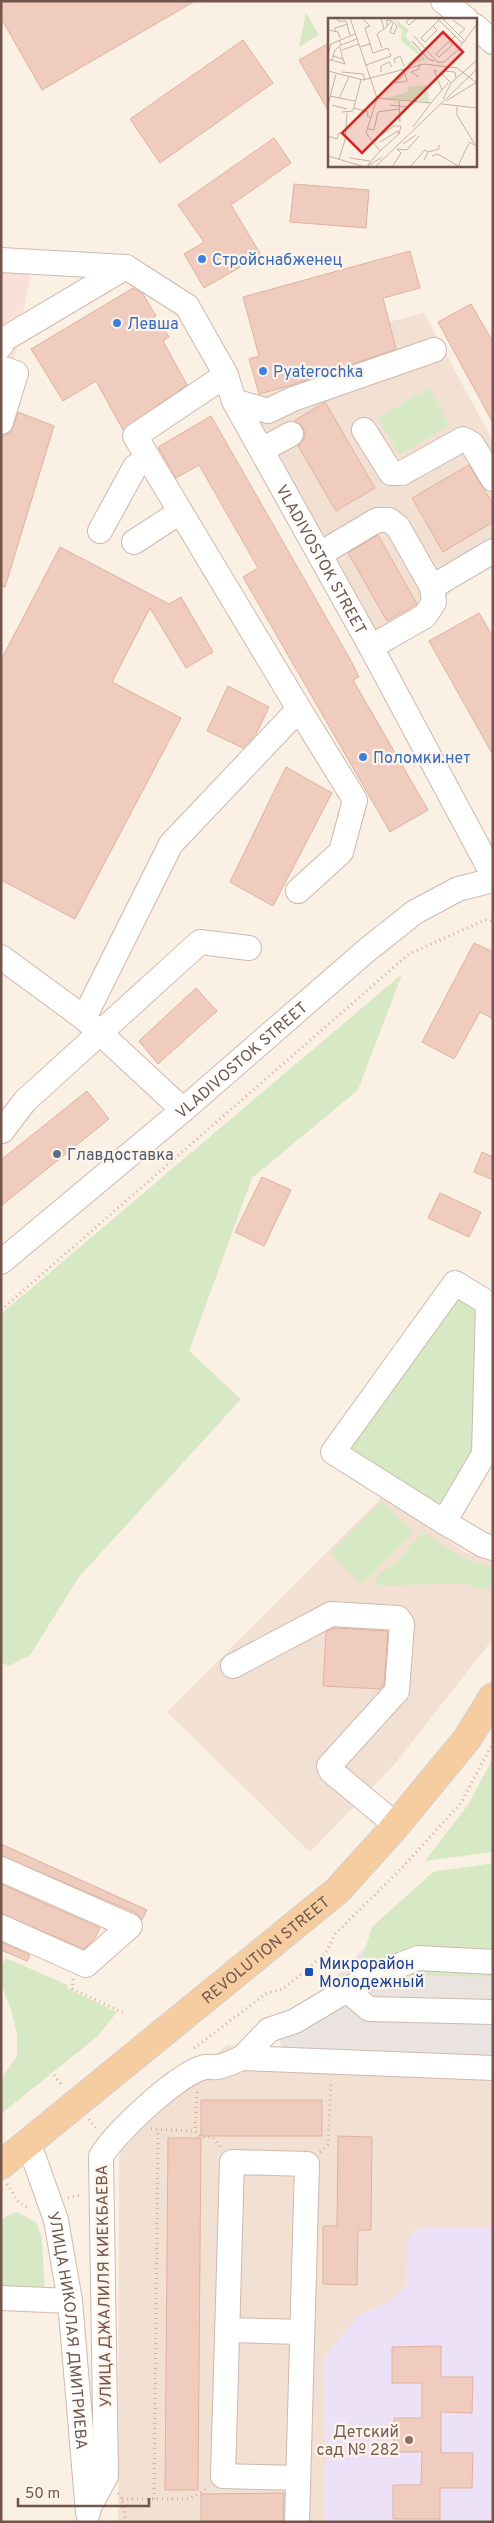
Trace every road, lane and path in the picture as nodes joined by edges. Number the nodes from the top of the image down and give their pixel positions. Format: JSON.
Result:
{"nodes":[{"id":1,"x":476,"y":27,"type":"edge"},
{"id":2,"x":493,"y":42,"type":"edge"},
{"id":3,"x":1,"y":260,"type":"edge"},
{"id":4,"x":126,"y":267,"type":"junction"},
{"id":5,"x":1,"y":346,"type":"edge"},
{"id":6,"x":434,"y":350,"type":"dead end"},
{"id":7,"x":1,"y":368,"type":"edge"},
{"id":8,"x":226,"y":374,"type":"junction"},
{"id":9,"x":234,"y":400,"type":"junction"},
{"id":10,"x":1,"y":422,"type":"edge"},
{"id":11,"x":364,"y":430,"type":"dead end"},
{"id":12,"x":291,"y":434,"type":"dead end"},
{"id":13,"x":262,"y":450,"type":"junction"},
{"id":14,"x":148,"y":459,"type":"junction"},
{"id":15,"x":493,"y":479,"type":"edge"},
{"id":16,"x":180,"y":512,"type":"junction"},
{"id":17,"x":100,"y":531,"type":"dead end"},
{"id":18,"x":134,"y":542,"type":"dead end"},
{"id":19,"x":493,"y":552,"type":"edge"},
{"id":20,"x":320,"y":554,"type":"junction"},
{"id":21,"x":432,"y":587,"type":"junction"},
{"id":22,"x":371,"y":647,"type":"junction"},
{"id":23,"x":299,"y":709,"type":"junction"},
{"id":24,"x":493,"y":875,"type":"edge"},
{"id":25,"x":493,"y":880,"type":"edge"},
{"id":26,"x":298,"y":891,"type":"dead end"},
{"id":27,"x":493,"y":921,"type":"edge"},
{"id":28,"x":249,"y":948,"type":"dead end"},
{"id":29,"x":3,"y":961,"type":"edge"},
{"id":30,"x":93,"y":1026,"type":"junction"},
{"id":31,"x":183,"y":1110,"type":"junction"},
{"id":32,"x":2,"y":1131,"type":"edge"},
{"id":33,"x":1,"y":1262,"type":"edge"},
{"id":34,"x":490,"y":1304,"type":"edge"},
{"id":35,"x":1,"y":1310,"type":"edge"},
{"id":36,"x":444,"y":1522,"type":"junction"},
{"id":37,"x":490,"y":1540,"type":"edge"},
{"id":38,"x":233,"y":1666,"type":"dead end"},
{"id":39,"x":493,"y":1697,"type":"edge"},
{"id":40,"x":493,"y":1743,"type":"edge"},
{"id":41,"x":396,"y":1825,"type":"junction"},
{"id":42,"x":1,"y":1869,"type":"edge"},
{"id":43,"x":1,"y":1927,"type":"edge"},
{"id":44,"x":74,"y":1960,"type":"junction"},
{"id":45,"x":493,"y":1962,"type":"edge"},
{"id":46,"x":348,"y":1991,"type":"junction"},
{"id":47,"x":493,"y":2012,"type":"edge"},
{"id":48,"x":124,"y":2013,"type":"dead end"},
{"id":49,"x":242,"y":2058,"type":"junction"},
{"id":50,"x":197,"y":2060,"type":"junction"},
{"id":51,"x":332,"y":2062,"type":"junction"},
{"id":52,"x":493,"y":2068,"type":"edge"},
{"id":53,"x":113,"y":2125,"type":"junction"},
{"id":54,"x":96,"y":2127,"type":"dead end"},
{"id":55,"x":158,"y":2129,"type":"junction"},
{"id":56,"x":195,"y":2131,"type":"junction"},
{"id":57,"x":29,"y":2144,"type":"junction"},
{"id":58,"x":232,"y":2162,"type":"junction"},
{"id":59,"x":307,"y":2164,"type":"junction"},
{"id":60,"x":3,"y":2174,"type":"edge"},
{"id":61,"x":33,"y":2211,"type":"dead end"},
{"id":62,"x":1,"y":2298,"type":"edge"},
{"id":63,"x":70,"y":2301,"type":"junction"},
{"id":64,"x":227,"y":2330,"type":"junction"},
{"id":65,"x":302,"y":2332,"type":"junction"},
{"id":66,"x":223,"y":2476,"type":"junction"},
{"id":67,"x":298,"y":2478,"type":"junction"},
{"id":68,"x":122,"y":2499,"type":"dead end"},
{"id":69,"x":154,"y":2499,"type":"junction"},
{"id":70,"x":88,"y":2516,"type":"edge"},
{"id":71,"x":297,"y":2522,"type":"edge"}],
"edges":[{"from":1,"to":2,"type":"street"},
{"from":3,"to":4,"type":"street"},
{"from":4,"to":5,"type":"street"},
{"from":4,"to":8,"type":"street","name":"VLADIVOSTOK STREET"},
{"from":6,"to":9,"type":"street"},
{"from":7,"to":10,"type":"street"},
{"from":8,"to":9,"type":"street","name":"VLADIVOSTOK STREET"},
{"from":8,"to":14,"type":"street"},
{"from":9,"to":13,"type":"street","name":"VLADIVOSTOK STREET"},
{"from":11,"to":15,"type":"street"},
{"from":12,"to":13,"type":"street"},
{"from":13,"to":20,"type":"street","name":"VLADIVOSTOK STREET"},
{"from":14,"to":16,"type":"street"},
{"from":14,"to":17,"type":"street"},
{"from":16,"to":18,"type":"street"},
{"from":16,"to":23,"type":"street"},
{"from":19,"to":21,"type":"street"},
{"from":20,"to":21,"type":"street"},
{"from":20,"to":22,"type":"street","name":"VLADIVOSTOK STREET"},
{"from":21,"to":22,"type":"street"},
{"from":22,"to":24,"type":"street","name":"VLADIVOSTOK STREET"},
{"from":23,"to":26,"type":"street"},
{"from":23,"to":30,"type":"street"},
{"from":25,"to":31,"type":"street","name":"VLADIVOSTOK STREET"},
{"from":27,"to":35,"type":"path"},
{"from":28,"to":30,"type":"street"},
{"from":29,"to":30,"type":"street"},
{"from":30,"to":31,"type":"street"},
{"from":30,"to":32,"type":"street"},
{"from":31,"to":33,"type":"street","name":"VLADIVOSTOK STREET"},
{"from":34,"to":36,"type":"street"},
{"from":34,"to":36,"type":"street"},
{"from":36,"to":37,"type":"street"},
{"from":38,"to":41,"type":"street"},
{"from":39,"to":41,"type":"main road","name":"REVOLUTION STREET"},
{"from":40,"to":50,"type":"path"},
{"from":41,"to":57,"type":"main road","name":"REVOLUTION STREET"},
{"from":42,"to":44,"type":"street"},
{"from":43,"to":44,"type":"street"},
{"from":44,"to":48,"type":"path"},
{"from":45,"to":46,"type":"street"},
{"from":46,"to":47,"type":"street"},
{"from":46,"to":49,"type":"street"},
{"from":49,"to":50,"type":"street","name":"УЛИЦА ДЖАЛИЛЯ КИЕКБАЕВА"},
{"from":49,"to":51,"type":"street","name":"УЛИЦА ДЖАЛИЛЯ КИЕКБАЕВА"},
{"from":50,"to":53,"type":"street","name":"УЛИЦА ДЖАЛИЛЯ КИЕКБАЕВА"},
{"from":50,"to":56,"type":"path"},
{"from":51,"to":52,"type":"street","name":"УЛИЦА ДЖАЛИЛЯ КИЕКБАЕВА"},
{"from":51,"to":59,"type":"path"},
{"from":53,"to":54,"type":"path"},
{"from":53,"to":55,"type":"path"},
{"from":53,"to":70,"type":"street","name":"УЛИЦА ДЖАЛИЛЯ КИЕКБАЕВА"},
{"from":55,"to":56,"type":"path"},
{"from":55,"to":69,"type":"path"},
{"from":56,"to":58,"type":"path"},
{"from":57,"to":60,"type":"main road","name":"REVOLUTION STREET"},
{"from":57,"to":63,"type":"street","name":"УЛИЦА НИКОЛАЯ ДМИТРИЕВА"},
{"from":58,"to":59,"type":"street"},
{"from":58,"to":64,"type":"street"},
{"from":59,"to":65,"type":"street"},
{"from":60,"to":61,"type":"path"},
{"from":62,"to":63,"type":"street"},
{"from":63,"to":70,"type":"street","name":"УЛИЦА НИКОЛАЯ ДМИТРИЕВА"},
{"from":64,"to":65,"type":"street"},
{"from":64,"to":66,"type":"street"},
{"from":65,"to":67,"type":"street"},
{"from":66,"to":67,"type":"street"},
{"from":66,"to":69,"type":"path"},
{"from":67,"to":71,"type":"street"},
{"from":68,"to":69,"type":"path"}]}
